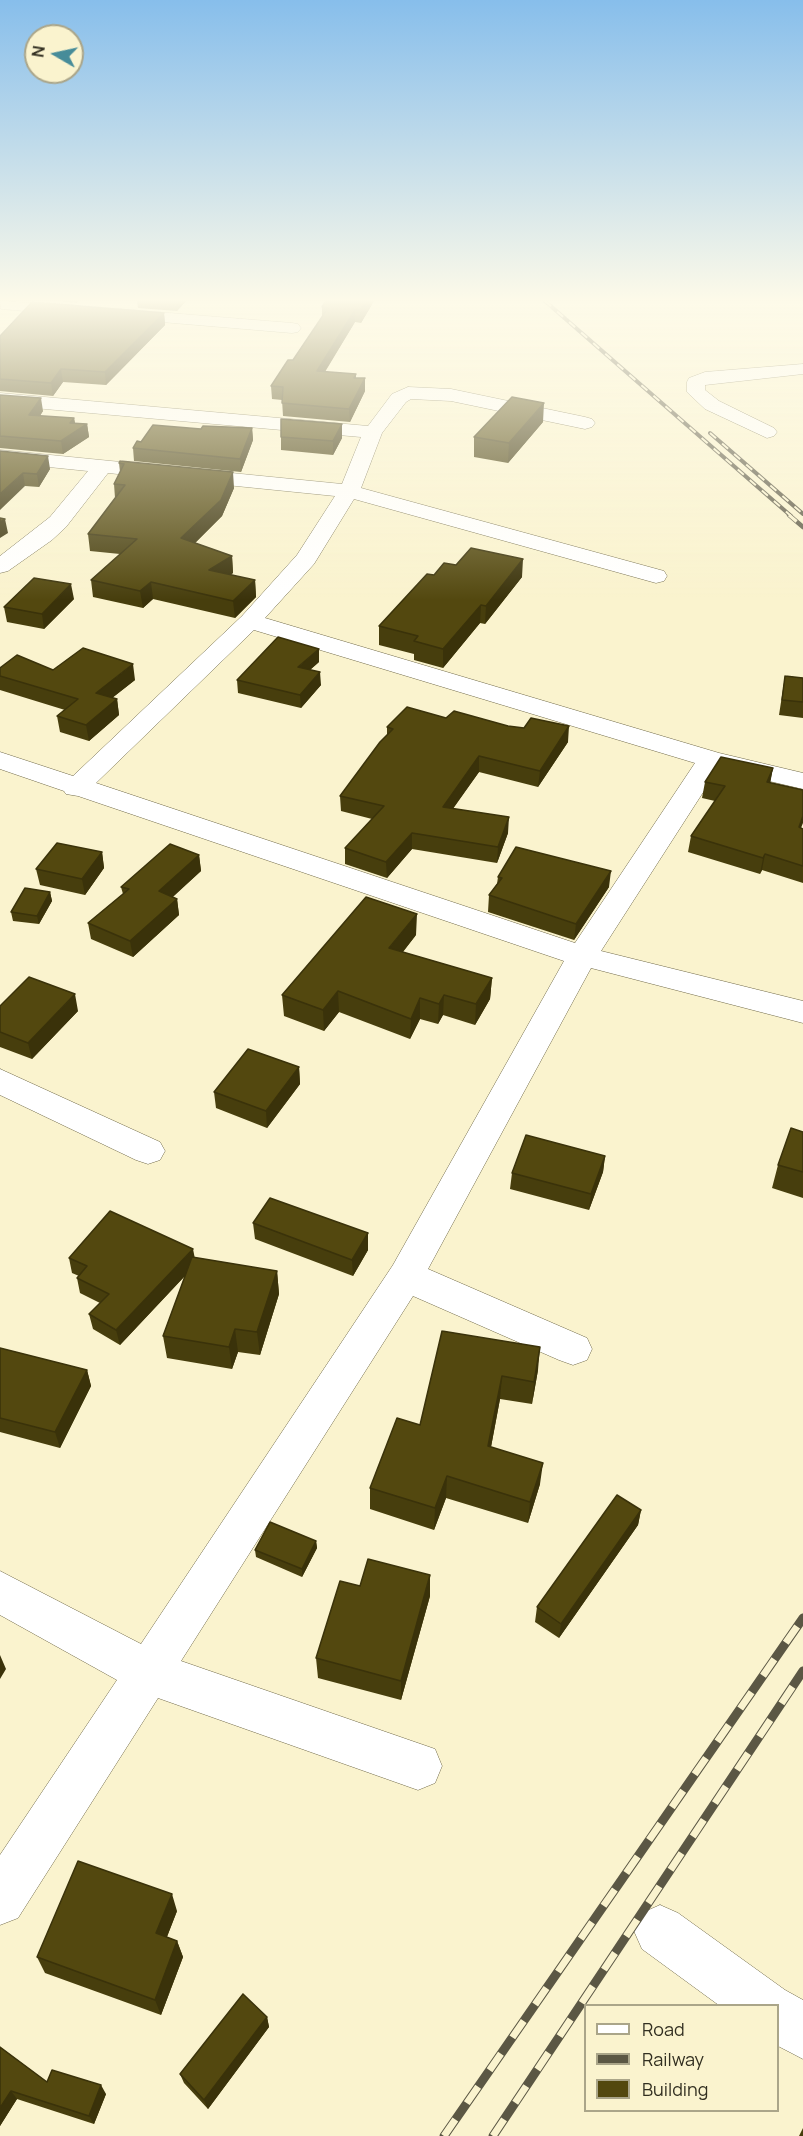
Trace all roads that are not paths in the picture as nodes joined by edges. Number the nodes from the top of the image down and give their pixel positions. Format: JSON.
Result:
{"nodes":[{"id":1,"x":19,"y":401,"type":"edge"},
{"id":2,"x":397,"y":401,"type":"edge"},
{"id":3,"x":478,"y":401,"type":"edge"},
{"id":4,"x":707,"y":401,"type":"edge"},
{"id":5,"x":585,"y":423,"type":"dead end"},
{"id":6,"x":374,"y":432,"type":"junction"},
{"id":7,"x":767,"y":432,"type":"dead end"},
{"id":8,"x":0,"y":456,"type":"edge"},
{"id":9,"x":103,"y":466,"type":"junction"},
{"id":10,"x":349,"y":491,"type":"junction"},
{"id":11,"x":0,"y":566,"type":"edge"},
{"id":12,"x":656,"y":576,"type":"dead end"},
{"id":13,"x":250,"y":621,"type":"junction"},
{"id":14,"x":711,"y":759,"type":"junction"},
{"id":15,"x":2,"y":764,"type":"edge"},
{"id":16,"x":803,"y":781,"type":"edge"},
{"id":17,"x":76,"y":788,"type":"junction"},
{"id":18,"x":582,"y":956,"type":"junction"},
{"id":19,"x":803,"y":1012,"type":"edge"},
{"id":20,"x":0,"y":1081,"type":"edge"},
{"id":21,"x":148,"y":1151,"type":"dead end"},
{"id":22,"x":406,"y":1276,"type":"junction"},
{"id":23,"x":573,"y":1349,"type":"dead end"},
{"id":24,"x":0,"y":1592,"type":"edge"},
{"id":25,"x":148,"y":1672,"type":"junction"},
{"id":26,"x":418,"y":1766,"type":"dead end"},
{"id":27,"x":0,"y":1900,"type":"edge"},
{"id":28,"x":660,"y":1931,"type":"dead end"},
{"id":29,"x":762,"y":2004,"type":"edge"},
{"id":30,"x":779,"y":2015,"type":"edge"},
{"id":31,"x":803,"y":2032,"type":"edge"}],
"edges":[{"from":1,"to":6,"type":"street"},
{"from":2,"to":6,"type":"street"},
{"from":3,"to":5,"type":"street"},
{"from":4,"to":7,"type":"street"},
{"from":6,"to":10,"type":"street"},
{"from":8,"to":9,"type":"street"},
{"from":9,"to":10,"type":"street"},
{"from":9,"to":11,"type":"street"},
{"from":10,"to":12,"type":"street"},
{"from":10,"to":13,"type":"street"},
{"from":13,"to":14,"type":"street"},
{"from":13,"to":17,"type":"street"},
{"from":14,"to":16,"type":"street"},
{"from":14,"to":18,"type":"street"},
{"from":15,"to":17,"type":"street"},
{"from":17,"to":18,"type":"street"},
{"from":18,"to":19,"type":"street"},
{"from":18,"to":22,"type":"street"},
{"from":20,"to":21,"type":"street"},
{"from":22,"to":23,"type":"street"},
{"from":22,"to":25,"type":"street"},
{"from":24,"to":25,"type":"street"},
{"from":25,"to":26,"type":"street"},
{"from":25,"to":27,"type":"street"},
{"from":28,"to":29,"type":"street"},
{"from":30,"to":31,"type":"street"}]}
